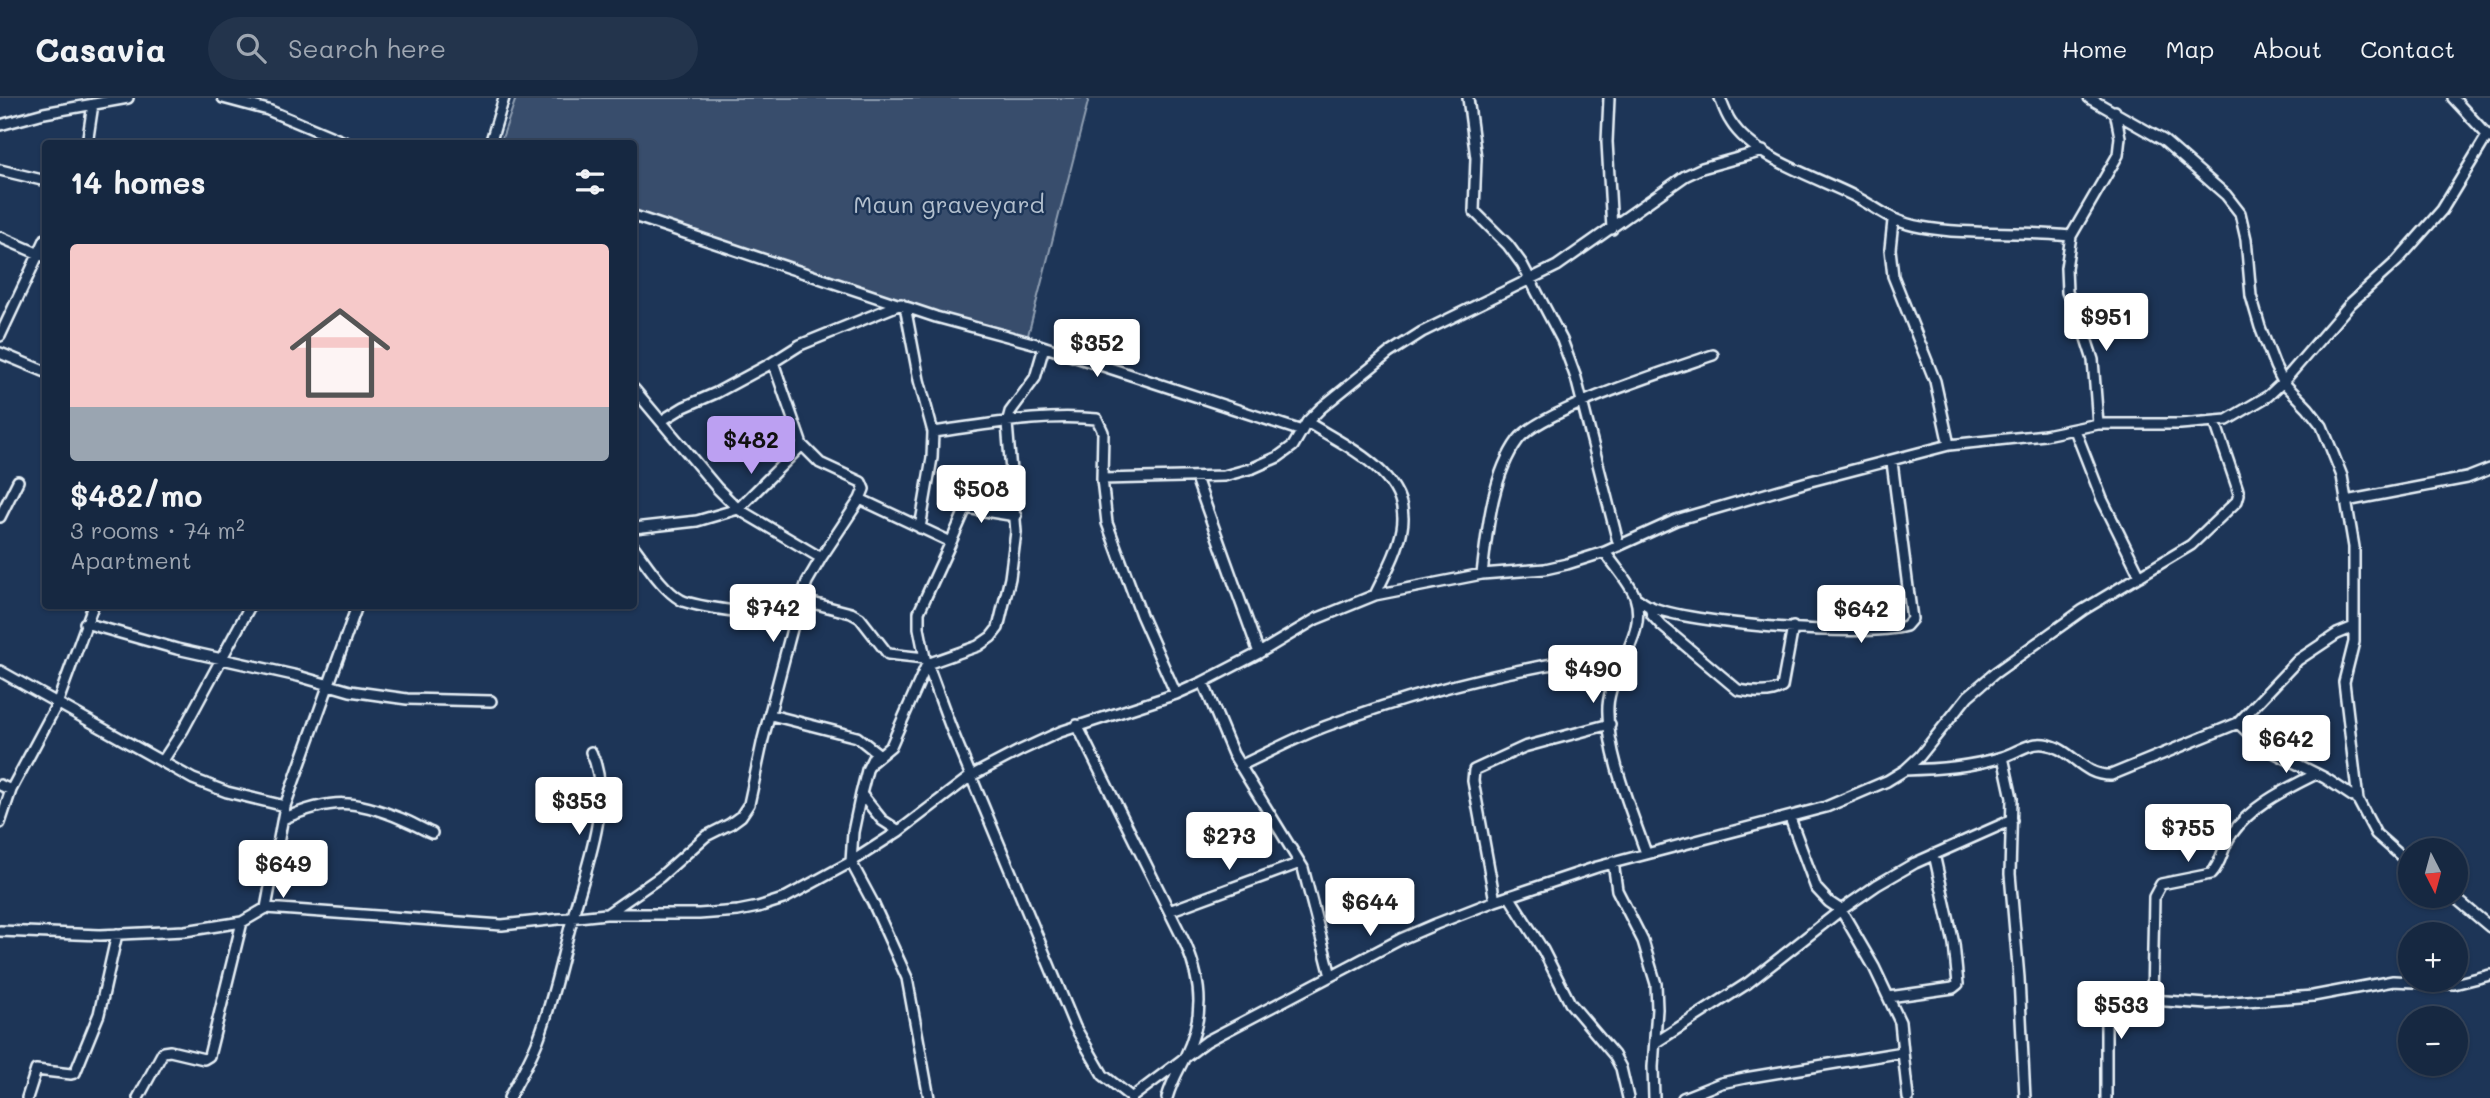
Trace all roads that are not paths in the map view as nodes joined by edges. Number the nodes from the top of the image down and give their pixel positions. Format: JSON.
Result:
{"nodes":[{"id":1,"x":128,"y":98,"type":"edge"},
{"id":2,"x":223,"y":98,"type":"edge"},
{"id":3,"x":504,"y":98,"type":"edge"},
{"id":4,"x":1468,"y":98,"type":"edge"},
{"id":5,"x":1609,"y":98,"type":"edge"},
{"id":6,"x":1720,"y":98,"type":"edge"},
{"id":7,"x":2089,"y":98,"type":"edge"},
{"id":8,"x":2453,"y":98,"type":"edge"},
{"id":9,"x":98,"y":102,"type":"edge"},
{"id":10,"x":2115,"y":111,"type":"junction"},
{"id":11,"x":0,"y":124,"type":"edge"},
{"id":12,"x":2488,"y":137,"type":"edge"},
{"id":13,"x":88,"y":140,"type":"edge"},
{"id":14,"x":339,"y":140,"type":"edge"},
{"id":15,"x":491,"y":140,"type":"edge"},
{"id":16,"x":1763,"y":152,"type":"junction"},
{"id":17,"x":0,"y":170,"type":"edge"},
{"id":18,"x":42,"y":180,"type":"edge"},
{"id":19,"x":637,"y":217,"type":"edge"},
{"id":20,"x":1893,"y":220,"type":"junction"},
{"id":21,"x":1612,"y":229,"type":"junction"},
{"id":22,"x":2071,"y":236,"type":"junction"},
{"id":23,"x":0,"y":237,"type":"edge"},
{"id":24,"x":42,"y":256,"type":"edge"},
{"id":25,"x":1530,"y":281,"type":"junction"},
{"id":26,"x":903,"y":305,"type":"junction"},
{"id":27,"x":0,"y":336,"type":"edge"},
{"id":28,"x":1044,"y":346,"type":"junction"},
{"id":29,"x":0,"y":353,"type":"edge"},
{"id":30,"x":1713,"y":355,"type":"dead end"},
{"id":31,"x":773,"y":362,"type":"junction"},
{"id":32,"x":42,"y":370,"type":"edge"},
{"id":33,"x":2283,"y":382,"type":"junction"},
{"id":34,"x":637,"y":393,"type":"edge"},
{"id":35,"x":1582,"y":404,"type":"junction"},
{"id":36,"x":661,"y":421,"type":"junction"},
{"id":37,"x":2215,"y":422,"type":"junction"},
{"id":38,"x":1007,"y":423,"type":"junction"},
{"id":39,"x":2098,"y":424,"type":"junction"},
{"id":40,"x":1305,"y":427,"type":"junction"},
{"id":41,"x":2076,"y":430,"type":"junction"},
{"id":42,"x":933,"y":432,"type":"junction"},
{"id":43,"x":802,"y":445,"type":"junction"},
{"id":44,"x":1949,"y":445,"type":"junction"},
{"id":45,"x":1892,"y":462,"type":"junction"},
{"id":46,"x":2490,"y":469,"type":"edge"},
{"id":47,"x":1196,"y":478,"type":"junction"},
{"id":48,"x":1102,"y":479,"type":"junction"},
{"id":49,"x":18,"y":481,"type":"dead end"},
{"id":50,"x":860,"y":499,"type":"junction"},
{"id":51,"x":2346,"y":501,"type":"junction"},
{"id":52,"x":738,"y":509,"type":"junction"},
{"id":53,"x":1016,"y":516,"type":"junction"},
{"id":54,"x":0,"y":517,"type":"edge"},
{"id":55,"x":637,"y":528,"type":"edge"},
{"id":56,"x":920,"y":528,"type":"junction"},
{"id":57,"x":951,"y":542,"type":"junction"},
{"id":58,"x":1619,"y":546,"type":"junction"},
{"id":59,"x":637,"y":551,"type":"edge"},
{"id":60,"x":1605,"y":552,"type":"junction"},
{"id":61,"x":821,"y":558,"type":"junction"},
{"id":62,"x":1482,"y":573,"type":"junction"},
{"id":63,"x":2140,"y":576,"type":"junction"},
{"id":64,"x":1375,"y":595,"type":"junction"},
{"id":65,"x":1635,"y":597,"type":"junction"},
{"id":66,"x":801,"y":600,"type":"junction"},
{"id":67,"x":1650,"y":606,"type":"junction"},
{"id":68,"x":92,"y":609,"type":"edge"},
{"id":69,"x":248,"y":609,"type":"edge"},
{"id":70,"x":356,"y":609,"type":"edge"},
{"id":71,"x":795,"y":618,"type":"junction"},
{"id":72,"x":85,"y":623,"type":"junction"},
{"id":73,"x":1793,"y":627,"type":"junction"},
{"id":74,"x":2354,"y":628,"type":"junction"},
{"id":75,"x":1259,"y":653,"type":"junction"},
{"id":76,"x":1626,"y":653,"type":"junction"},
{"id":77,"x":221,"y":659,"type":"junction"},
{"id":78,"x":926,"y":661,"type":"junction"},
{"id":79,"x":0,"y":671,"type":"edge"},
{"id":80,"x":1203,"y":682,"type":"junction"},
{"id":81,"x":329,"y":686,"type":"junction"},
{"id":82,"x":1176,"y":694,"type":"junction"},
{"id":83,"x":491,"y":701,"type":"dead end"},
{"id":84,"x":57,"y":704,"type":"junction"},
{"id":85,"x":771,"y":715,"type":"junction"},
{"id":86,"x":2238,"y":723,"type":"junction"},
{"id":87,"x":1610,"y":724,"type":"junction"},
{"id":88,"x":1077,"y":725,"type":"junction"},
{"id":89,"x":591,"y":752,"type":"dead end"},
{"id":90,"x":2003,"y":757,"type":"junction"},
{"id":91,"x":873,"y":761,"type":"junction"},
{"id":92,"x":162,"y":762,"type":"junction"},
{"id":93,"x":1240,"y":766,"type":"junction"},
{"id":94,"x":1905,"y":770,"type":"junction"},
{"id":95,"x":2316,"y":774,"type":"junction"},
{"id":96,"x":971,"y":776,"type":"junction"},
{"id":97,"x":0,"y":785,"type":"edge"},
{"id":98,"x":11,"y":790,"type":"junction"},
{"id":99,"x":861,"y":794,"type":"junction"},
{"id":100,"x":2358,"y":800,"type":"junction"},
{"id":101,"x":285,"y":806,"type":"junction"},
{"id":102,"x":1790,"y":818,"type":"junction"},
{"id":103,"x":283,"y":819,"type":"junction"},
{"id":104,"x":2012,"y":820,"type":"junction"},
{"id":105,"x":0,"y":823,"type":"edge"},
{"id":106,"x":899,"y":831,"type":"junction"},
{"id":107,"x":432,"y":833,"type":"dead end"},
{"id":108,"x":1646,"y":853,"type":"junction"},
{"id":109,"x":2398,"y":853,"type":"edge"},
{"id":110,"x":1934,"y":855,"type":"junction"},
{"id":111,"x":851,"y":862,"type":"junction"},
{"id":112,"x":1613,"y":862,"type":"junction"},
{"id":113,"x":1300,"y":863,"type":"junction"},
{"id":114,"x":1509,"y":896,"type":"junction"},
{"id":115,"x":1495,"y":901,"type":"junction"},
{"id":116,"x":266,"y":908,"type":"junction"},
{"id":117,"x":2467,"y":908,"type":"edge"},
{"id":118,"x":1841,"y":910,"type":"junction"},
{"id":119,"x":1169,"y":911,"type":"junction"},
{"id":120,"x":606,"y":914,"type":"junction"},
{"id":121,"x":572,"y":917,"type":"junction"},
{"id":122,"x":242,"y":922,"type":"junction"},
{"id":123,"x":2490,"y":927,"type":"edge"},
{"id":124,"x":0,"y":931,"type":"edge"},
{"id":125,"x":117,"y":934,"type":"junction"},
{"id":126,"x":2490,"y":975,"type":"edge"},
{"id":127,"x":1331,"y":976,"type":"junction"},
{"id":128,"x":1889,"y":997,"type":"junction"},
{"id":129,"x":2152,"y":1000,"type":"junction"},
{"id":130,"x":1655,"y":1043,"type":"junction"},
{"id":131,"x":1903,"y":1052,"type":"junction"},
{"id":132,"x":1186,"y":1055,"type":"junction"},
{"id":133,"x":27,"y":1098,"type":"edge"},
{"id":134,"x":138,"y":1098,"type":"edge"},
{"id":135,"x":509,"y":1098,"type":"edge"},
{"id":136,"x":929,"y":1098,"type":"edge"},
{"id":137,"x":1132,"y":1098,"type":"edge"},
{"id":138,"x":1167,"y":1098,"type":"edge"},
{"id":139,"x":1628,"y":1098,"type":"edge"},
{"id":140,"x":1654,"y":1098,"type":"edge"},
{"id":141,"x":1683,"y":1098,"type":"edge"},
{"id":142,"x":1908,"y":1098,"type":"edge"},
{"id":143,"x":2025,"y":1098,"type":"edge"},
{"id":144,"x":2106,"y":1098,"type":"edge"}],
"edges":[{"from":1,"to":9,"type":"street"},
{"from":2,"to":14,"type":"street"},
{"from":3,"to":15,"type":"street"},
{"from":4,"to":25,"type":"street"},
{"from":5,"to":21,"type":"street"},
{"from":6,"to":16,"type":"street"},
{"from":7,"to":10,"type":"street"},
{"from":8,"to":12,"type":"street"},
{"from":9,"to":11,"type":"street"},
{"from":9,"to":13,"type":"street"},
{"from":10,"to":22,"type":"street"},
{"from":10,"to":33,"type":"street"},
{"from":12,"to":33,"type":"street"},
{"from":16,"to":20,"type":"street"},
{"from":16,"to":21,"type":"street"},
{"from":17,"to":18,"type":"street"},
{"from":19,"to":26,"type":"street"},
{"from":20,"to":22,"type":"street"},
{"from":20,"to":44,"type":"street"},
{"from":21,"to":25,"type":"street"},
{"from":22,"to":39,"type":"street"},
{"from":23,"to":24,"type":"street"},
{"from":24,"to":27,"type":"street"},
{"from":25,"to":35,"type":"street"},
{"from":25,"to":40,"type":"street"},
{"from":26,"to":28,"type":"street"},
{"from":26,"to":31,"type":"street"},
{"from":26,"to":42,"type":"street"},
{"from":28,"to":38,"type":"street"},
{"from":28,"to":40,"type":"street"},
{"from":29,"to":32,"type":"street"},
{"from":30,"to":35,"type":"street"},
{"from":31,"to":36,"type":"street"},
{"from":31,"to":43,"type":"street"},
{"from":33,"to":37,"type":"street"},
{"from":33,"to":51,"type":"street"},
{"from":34,"to":36,"type":"street"},
{"from":35,"to":58,"type":"street"},
{"from":35,"to":62,"type":"street"},
{"from":36,"to":52,"type":"street"},
{"from":37,"to":39,"type":"street"},
{"from":37,"to":63,"type":"street"},
{"from":38,"to":42,"type":"street"},
{"from":38,"to":48,"type":"street"},
{"from":38,"to":53,"type":"street"},
{"from":39,"to":41,"type":"street"},
{"from":40,"to":47,"type":"street"},
{"from":40,"to":64,"type":"street"},
{"from":41,"to":44,"type":"street"},
{"from":41,"to":63,"type":"street"},
{"from":42,"to":56,"type":"street"},
{"from":43,"to":50,"type":"street"},
{"from":43,"to":52,"type":"street"},
{"from":44,"to":45,"type":"street"},
{"from":45,"to":58,"type":"street"},
{"from":45,"to":73,"type":"street"},
{"from":46,"to":51,"type":"street"},
{"from":47,"to":48,"type":"street"},
{"from":47,"to":75,"type":"street"},
{"from":48,"to":82,"type":"street"},
{"from":49,"to":54,"type":"street"},
{"from":50,"to":56,"type":"street"},
{"from":50,"to":61,"type":"street"},
{"from":51,"to":74,"type":"street"},
{"from":52,"to":55,"type":"street"},
{"from":52,"to":61,"type":"street"},
{"from":53,"to":57,"type":"street"},
{"from":53,"to":78,"type":"street"},
{"from":56,"to":57,"type":"street"},
{"from":57,"to":78,"type":"street"},
{"from":58,"to":60,"type":"street"},
{"from":59,"to":71,"type":"street"},
{"from":60,"to":62,"type":"street"},
{"from":60,"to":65,"type":"street"},
{"from":61,"to":66,"type":"street"},
{"from":62,"to":64,"type":"street"},
{"from":63,"to":94,"type":"street"},
{"from":64,"to":75,"type":"street"},
{"from":65,"to":67,"type":"street"},
{"from":65,"to":76,"type":"street"},
{"from":66,"to":71,"type":"street"},
{"from":66,"to":78,"type":"street"},
{"from":67,"to":73,"type":"street"},
{"from":67,"to":73,"type":"street"},
{"from":68,"to":72,"type":"street"},
{"from":69,"to":77,"type":"street"},
{"from":70,"to":81,"type":"street"},
{"from":71,"to":85,"type":"street"},
{"from":72,"to":77,"type":"street"},
{"from":72,"to":84,"type":"street"},
{"from":74,"to":86,"type":"street"},
{"from":74,"to":100,"type":"street"},
{"from":75,"to":80,"type":"street"},
{"from":76,"to":87,"type":"street"},
{"from":76,"to":93,"type":"street"},
{"from":77,"to":81,"type":"street"},
{"from":77,"to":92,"type":"street"},
{"from":78,"to":91,"type":"street"},
{"from":78,"to":96,"type":"street"},
{"from":79,"to":84,"type":"street"},
{"from":80,"to":82,"type":"street"},
{"from":80,"to":93,"type":"street"},
{"from":81,"to":83,"type":"street"},
{"from":81,"to":101,"type":"street"},
{"from":82,"to":88,"type":"street"},
{"from":84,"to":92,"type":"street"},
{"from":84,"to":98,"type":"street"},
{"from":85,"to":91,"type":"street"},
{"from":85,"to":120,"type":"street"},
{"from":86,"to":90,"type":"street"},
{"from":86,"to":95,"type":"street"},
{"from":87,"to":108,"type":"street"},
{"from":87,"to":115,"type":"street"},
{"from":88,"to":96,"type":"street"},
{"from":88,"to":119,"type":"street"},
{"from":89,"to":121,"type":"street"},
{"from":90,"to":94,"type":"street"},
{"from":90,"to":104,"type":"street"},
{"from":91,"to":99,"type":"street"},
{"from":92,"to":101,"type":"street"},
{"from":93,"to":113,"type":"street"},
{"from":94,"to":102,"type":"street"},
{"from":95,"to":100,"type":"street"},
{"from":95,"to":129,"type":"street"},
{"from":96,"to":106,"type":"street"},
{"from":96,"to":137,"type":"street"},
{"from":97,"to":98,"type":"street"},
{"from":98,"to":105,"type":"street"},
{"from":99,"to":106,"type":"street"},
{"from":99,"to":111,"type":"street"},
{"from":100,"to":109,"type":"street"},
{"from":101,"to":103,"type":"street"},
{"from":102,"to":108,"type":"street"},
{"from":102,"to":118,"type":"street"},
{"from":103,"to":107,"type":"street"},
{"from":103,"to":116,"type":"street"},
{"from":104,"to":110,"type":"street"},
{"from":104,"to":143,"type":"street"},
{"from":106,"to":111,"type":"street"},
{"from":108,"to":112,"type":"street"},
{"from":110,"to":118,"type":"street"},
{"from":110,"to":128,"type":"street"},
{"from":111,"to":120,"type":"street"},
{"from":111,"to":136,"type":"street"},
{"from":112,"to":114,"type":"street"},
{"from":112,"to":130,"type":"street"},
{"from":113,"to":119,"type":"street"},
{"from":113,"to":127,"type":"street"},
{"from":114,"to":115,"type":"street"},
{"from":114,"to":139,"type":"street"},
{"from":115,"to":127,"type":"street"},
{"from":116,"to":121,"type":"street"},
{"from":116,"to":122,"type":"street"},
{"from":117,"to":123,"type":"street"},
{"from":118,"to":128,"type":"street"},
{"from":118,"to":130,"type":"street"},
{"from":119,"to":132,"type":"street"},
{"from":120,"to":121,"type":"street"},
{"from":121,"to":135,"type":"street"},
{"from":122,"to":125,"type":"street"},
{"from":122,"to":134,"type":"street"},
{"from":124,"to":125,"type":"street"},
{"from":125,"to":133,"type":"street"},
{"from":126,"to":129,"type":"street"},
{"from":127,"to":132,"type":"street"},
{"from":128,"to":131,"type":"street"},
{"from":129,"to":144,"type":"street"},
{"from":130,"to":140,"type":"street"},
{"from":131,"to":141,"type":"street"},
{"from":131,"to":142,"type":"street"},
{"from":132,"to":137,"type":"street"},
{"from":132,"to":138,"type":"street"}]}
